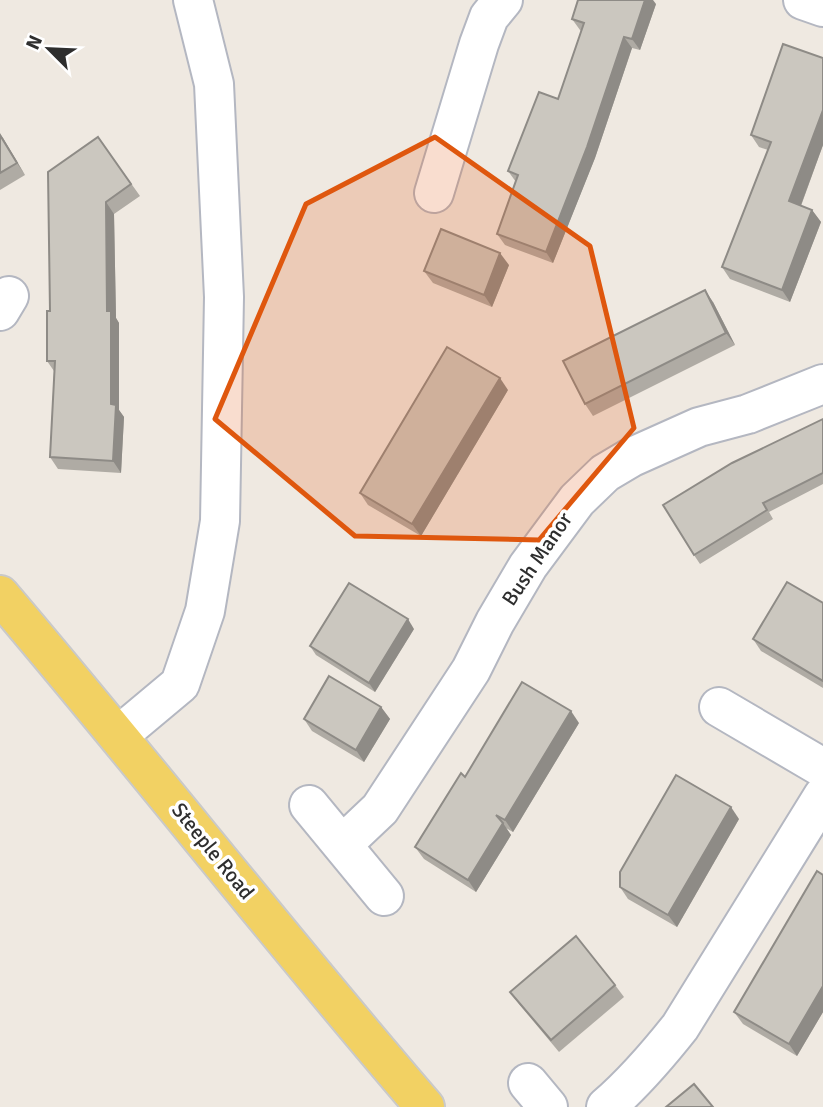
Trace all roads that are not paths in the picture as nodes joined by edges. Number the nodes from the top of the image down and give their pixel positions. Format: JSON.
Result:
{"nodes":[{"id":1,"x":193,"y":0,"type":"edge"},
{"id":2,"x":503,"y":0,"type":"edge"},
{"id":3,"x":803,"y":0,"type":"edge"},
{"id":4,"x":823,"y":7,"type":"edge"},
{"id":5,"x":434,"y":193,"type":"dead end"},
{"id":6,"x":823,"y":384,"type":"edge"},
{"id":7,"x":0,"y":595,"type":"edge"},
{"id":8,"x":719,"y":707,"type":"dead end"},
{"id":9,"x":119,"y":735,"type":"junction"},
{"id":10,"x":823,"y":768,"type":"edge"},
{"id":11,"x":823,"y":796,"type":"edge"},
{"id":12,"x":309,"y":804,"type":"dead end"},
{"id":13,"x":343,"y":844,"type":"junction"},
{"id":14,"x":384,"y":896,"type":"dead end"},
{"id":15,"x":425,"y":1107,"type":"edge"},
{"id":16,"x":606,"y":1107,"type":"edge"}],
"edges":[{"from":1,"to":9,"type":"street"},
{"from":2,"to":5,"type":"street"},
{"from":3,"to":4,"type":"street"},
{"from":6,"to":13,"type":"street","name":"Bush Manor"},
{"from":7,"to":9,"type":"main road","name":"Steeple Road"},
{"from":8,"to":10,"type":"street"},
{"from":9,"to":15,"type":"main road","name":"Steeple Road"},
{"from":11,"to":16,"type":"street"},
{"from":12,"to":13,"type":"street"},
{"from":13,"to":14,"type":"street"}]}
